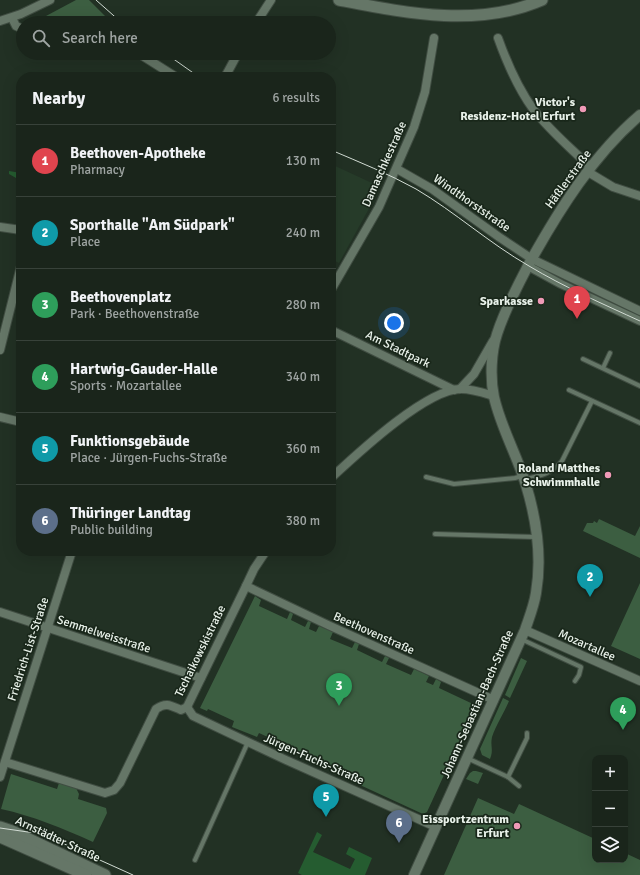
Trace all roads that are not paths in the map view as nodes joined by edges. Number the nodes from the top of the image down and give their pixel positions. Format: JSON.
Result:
{"nodes":[{"id":1,"x":50,"y":0,"type":"edge"},
{"id":2,"x":271,"y":0,"type":"edge"},
{"id":3,"x":340,"y":0,"type":"edge"},
{"id":4,"x":542,"y":0,"type":"edge"},
{"id":5,"x":16,"y":16,"type":"edge"},
{"id":6,"x":16,"y":16,"type":"edge"},
{"id":7,"x":261,"y":16,"type":"edge"},
{"id":8,"x":12,"y":18,"type":"junction"},
{"id":9,"x":0,"y":21,"type":"edge"},
{"id":10,"x":16,"y":26,"type":"edge"},
{"id":11,"x":434,"y":38,"type":"dead end"},
{"id":12,"x":498,"y":38,"type":"dead end"},
{"id":13,"x":149,"y":60,"type":"edge"},
{"id":14,"x":234,"y":60,"type":"edge"},
{"id":15,"x":168,"y":72,"type":"edge"},
{"id":16,"x":228,"y":72,"type":"edge"},
{"id":17,"x":640,"y":115,"type":"edge"},
{"id":18,"x":397,"y":169,"type":"junction"},
{"id":19,"x":590,"y":170,"type":"junction"},
{"id":20,"x":640,"y":196,"type":"edge"},
{"id":21,"x":0,"y":227,"type":"edge"},
{"id":22,"x":16,"y":229,"type":"edge"},
{"id":23,"x":530,"y":262,"type":"junction"},
{"id":24,"x":336,"y":282,"type":"edge"},
{"id":25,"x":16,"y":286,"type":"edge"},
{"id":26,"x":640,"y":312,"type":"edge"},
{"id":27,"x":640,"y":321,"type":"edge"},
{"id":28,"x":336,"y":332,"type":"edge"},
{"id":29,"x":497,"y":335,"type":"junction"},
{"id":30,"x":0,"y":350,"type":"edge"},
{"id":31,"x":610,"y":354,"type":"dead end"},
{"id":32,"x":583,"y":359,"type":"dead end"},
{"id":33,"x":603,"y":368,"type":"junction"},
{"id":34,"x":640,"y":386,"type":"edge"},
{"id":35,"x":457,"y":390,"type":"junction"},
{"id":36,"x":569,"y":390,"type":"dead end"},
{"id":37,"x":494,"y":396,"type":"junction"},
{"id":38,"x":592,"y":401,"type":"junction"},
{"id":39,"x":0,"y":417,"type":"edge"},
{"id":40,"x":16,"y":421,"type":"edge"},
{"id":41,"x":640,"y":423,"type":"edge"},
{"id":42,"x":336,"y":473,"type":"edge"},
{"id":43,"x":426,"y":477,"type":"dead end"},
{"id":44,"x":524,"y":478,"type":"junction"},
{"id":45,"x":435,"y":534,"type":"dead end"},
{"id":46,"x":536,"y":537,"type":"junction"},
{"id":47,"x":70,"y":556,"type":"edge"},
{"id":48,"x":263,"y":556,"type":"edge"},
{"id":49,"x":246,"y":586,"type":"junction"},
{"id":50,"x":0,"y":612,"type":"edge"},
{"id":51,"x":48,"y":628,"type":"junction"},
{"id":52,"x":523,"y":635,"type":"junction"},
{"id":53,"x":201,"y":678,"type":"junction"},
{"id":54,"x":575,"y":681,"type":"dead end"},
{"id":55,"x":640,"y":681,"type":"edge"},
{"id":56,"x":494,"y":700,"type":"junction"},
{"id":57,"x":187,"y":707,"type":"junction"},
{"id":58,"x":527,"y":733,"type":"dead end"},
{"id":59,"x":248,"y":742,"type":"junction"},
{"id":60,"x":467,"y":758,"type":"junction"},
{"id":61,"x":3,"y":761,"type":"edge"},
{"id":62,"x":508,"y":776,"type":"junction"},
{"id":63,"x":0,"y":778,"type":"edge"},
{"id":64,"x":519,"y":786,"type":"dead end"},
{"id":65,"x":436,"y":826,"type":"junction"},
{"id":66,"x":0,"y":827,"type":"edge"},
{"id":67,"x":0,"y":837,"type":"edge"},
{"id":68,"x":195,"y":860,"type":"dead end"},
{"id":69,"x":86,"y":875,"type":"edge"},
{"id":70,"x":105,"y":875,"type":"edge"},
{"id":71,"x":414,"y":875,"type":"edge"}],
"edges":[{"from":1,"to":6,"type":"street"},
{"from":2,"to":7,"type":"street"},
{"from":3,"to":4,"type":"main road"},
{"from":5,"to":8,"type":"street"},
{"from":8,"to":9,"type":"street"},
{"from":8,"to":10,"type":"street"},
{"from":11,"to":18,"type":"street","name":"Damaschkestraße"},
{"from":12,"to":19,"type":"street"},
{"from":13,"to":15,"type":"street"},
{"from":14,"to":16,"type":"street"},
{"from":17,"to":19,"type":"street","name":"Häßlerstraße"},
{"from":18,"to":23,"type":"street","name":"Windthorststraße"},
{"from":18,"to":24,"type":"street","name":"Damaschkestraße"},
{"from":19,"to":20,"type":"street"},
{"from":19,"to":23,"type":"street","name":"Häßlerstraße"},
{"from":21,"to":22,"type":"street"},
{"from":23,"to":26,"type":"street"},
{"from":23,"to":27,"type":"street"},
{"from":23,"to":29,"type":"street"},
{"from":25,"to":30,"type":"street"},
{"from":28,"to":35,"type":"street","name":"Am Stadtpark"},
{"from":29,"to":35,"type":"street"},
{"from":29,"to":37,"type":"street"},
{"from":31,"to":33,"type":"lane"},
{"from":32,"to":33,"type":"lane"},
{"from":33,"to":34,"type":"lane"},
{"from":35,"to":37,"type":"street"},
{"from":35,"to":42,"type":"street"},
{"from":36,"to":38,"type":"lane"},
{"from":37,"to":44,"type":"street","name":"Johann-Sebastian-Bach-Straße"},
{"from":38,"to":41,"type":"lane"},
{"from":38,"to":44,"type":"lane"},
{"from":39,"to":40,"type":"street"},
{"from":43,"to":44,"type":"lane"},
{"from":44,"to":46,"type":"street","name":"Johann-Sebastian-Bach-Straße"},
{"from":45,"to":46,"type":"lane"},
{"from":46,"to":52,"type":"street","name":"Johann-Sebastian-Bach-Straße"},
{"from":47,"to":51,"type":"street","name":"Friedrich-List-Straße"},
{"from":48,"to":49,"type":"street","name":"Tschaikowskistraße"},
{"from":49,"to":53,"type":"street","name":"Tschaikowskistraße"},
{"from":49,"to":56,"type":"street","name":"Beethovenstraße"},
{"from":50,"to":51,"type":"street","name":"Semmelweisstraße"},
{"from":51,"to":53,"type":"street","name":"Semmelweisstraße"},
{"from":51,"to":61,"type":"street","name":"Friedrich-List-Straße"},
{"from":52,"to":54,"type":"lane"},
{"from":52,"to":55,"type":"street","name":"Mozartallee"},
{"from":52,"to":56,"type":"street","name":"Johann-Sebastian-Bach-Straße"},
{"from":53,"to":57,"type":"street","name":"Tschaikowskistraße"},
{"from":56,"to":60,"type":"street","name":"Johann-Sebastian-Bach-Straße"},
{"from":57,"to":59,"type":"street","name":"Jürgen-Fuchs-Straße"},
{"from":57,"to":61,"type":"street","name":"Tschaikowskistraße"},
{"from":58,"to":62,"type":"lane"},
{"from":59,"to":65,"type":"street","name":"Jürgen-Fuchs-Straße"},
{"from":59,"to":68,"type":"lane"},
{"from":60,"to":62,"type":"lane"},
{"from":60,"to":65,"type":"street","name":"Johann-Sebastian-Bach-Straße"},
{"from":61,"to":63,"type":"street","name":"Friedrich-List-Straße"},
{"from":62,"to":64,"type":"lane"},
{"from":65,"to":71,"type":"street","name":"Johann-Sebastian-Bach-Straße"},
{"from":66,"to":70,"type":"main road","name":"Arnstädter Straße"},
{"from":67,"to":69,"type":"main road","name":"Arnstädter Straße"}]}
